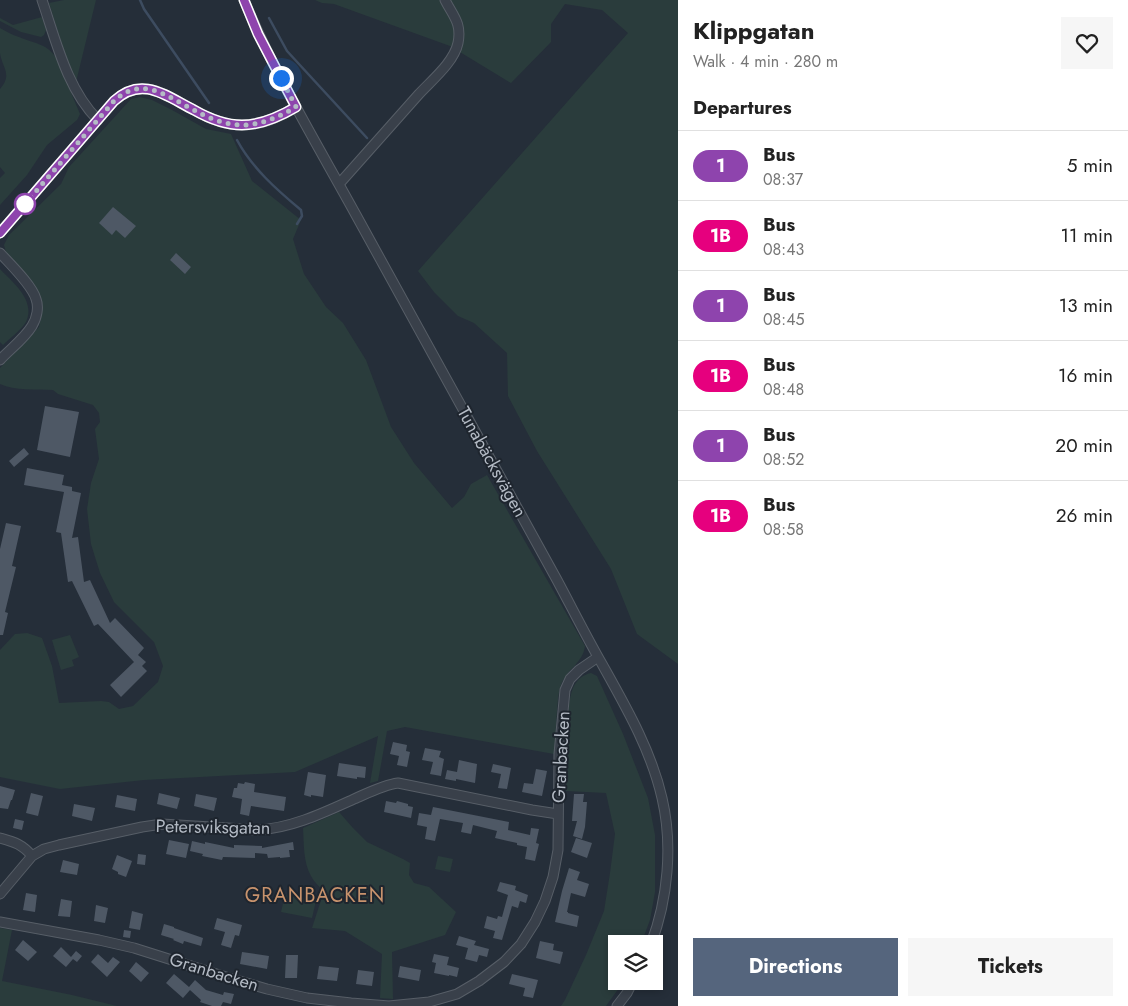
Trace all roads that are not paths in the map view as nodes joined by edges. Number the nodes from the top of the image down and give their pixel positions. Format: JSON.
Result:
{"nodes":[{"id":1,"x":42,"y":0,"type":"edge"},
{"id":2,"x":244,"y":0,"type":"edge"},
{"id":3,"x":444,"y":0,"type":"edge"},
{"id":4,"x":296,"y":107,"type":"junction"},
{"id":5,"x":98,"y":120,"type":"junction"},
{"id":6,"x":339,"y":184,"type":"junction"},
{"id":7,"x":0,"y":233,"type":"edge"},
{"id":8,"x":0,"y":253,"type":"edge"},
{"id":9,"x":0,"y":360,"type":"edge"},
{"id":10,"x":598,"y":657,"type":"junction"},
{"id":11,"x":558,"y":814,"type":"junction"},
{"id":12,"x":0,"y":838,"type":"edge"},
{"id":13,"x":32,"y":856,"type":"junction"},
{"id":14,"x":0,"y":894,"type":"edge"},
{"id":15,"x":0,"y":922,"type":"edge"},
{"id":16,"x":654,"y":935,"type":"edge"},
{"id":17,"x":628,"y":990,"type":"edge"},
{"id":18,"x":617,"y":1006,"type":"edge"}],
"edges":[{"from":1,"to":5,"type":"street"},
{"from":2,"to":4,"type":"street","name":"Tunabäcksvägen"},
{"from":3,"to":6,"type":"street"},
{"from":4,"to":5,"type":"street"},
{"from":4,"to":6,"type":"street","name":"Tunabäcksvägen"},
{"from":5,"to":7,"type":"street"},
{"from":6,"to":10,"type":"street","name":"Tunabäcksvägen"},
{"from":8,"to":9,"type":"street"},
{"from":10,"to":11,"type":"street","name":"Granbacken"},
{"from":10,"to":16,"type":"street","name":"Tunabäcksvägen"},
{"from":11,"to":13,"type":"street","name":"Petersviksgatan"},
{"from":11,"to":15,"type":"street","name":"Granbacken"},
{"from":12,"to":13,"type":"street"},
{"from":13,"to":14,"type":"street","name":"Petersviksgatan"},
{"from":17,"to":18,"type":"street"}]}
